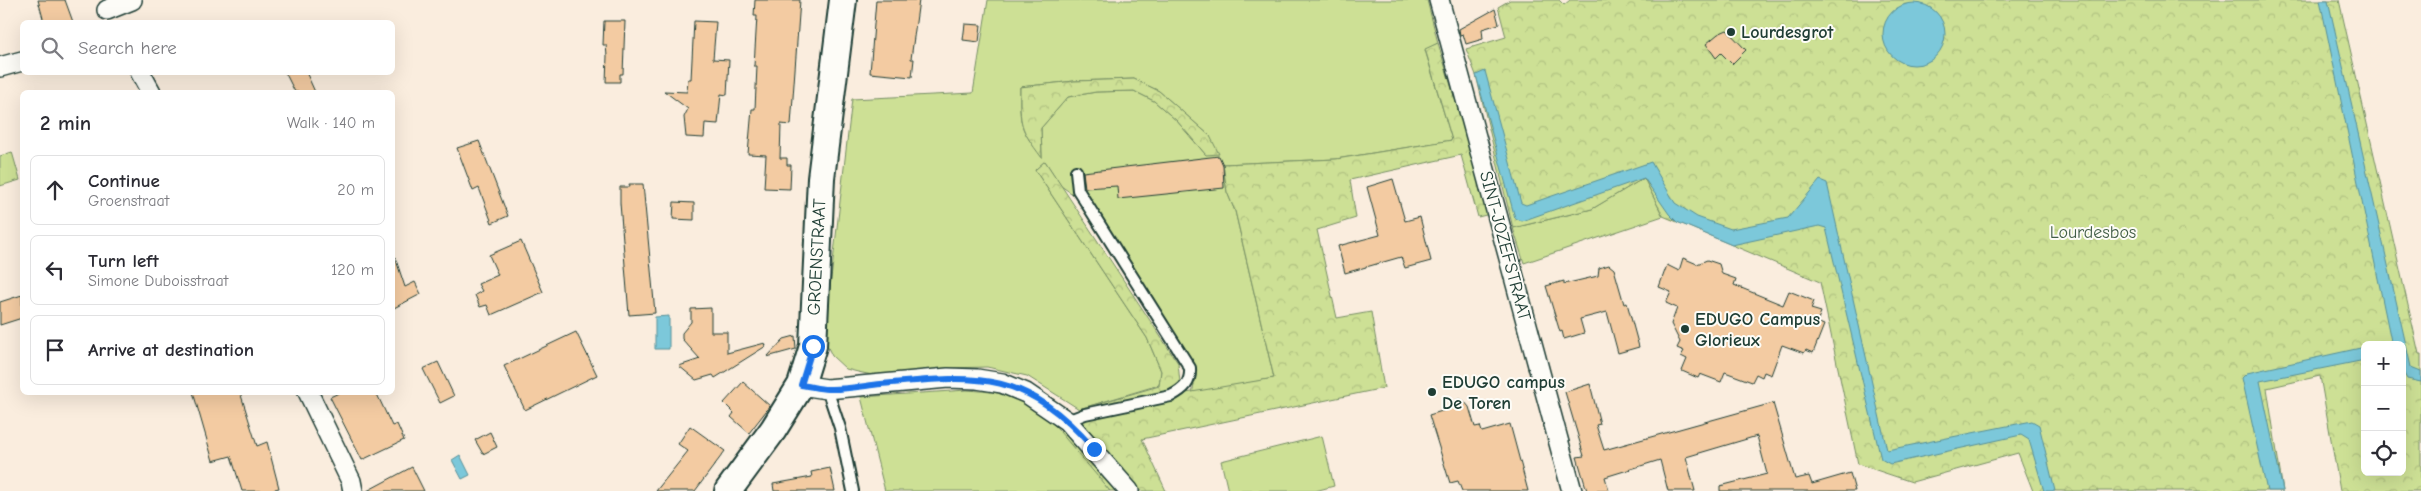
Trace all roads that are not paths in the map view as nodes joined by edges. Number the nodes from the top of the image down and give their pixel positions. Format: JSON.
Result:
{"nodes":[{"id":1,"x":132,"y":0,"type":"edge"},
{"id":2,"x":843,"y":0,"type":"edge"},
{"id":3,"x":1438,"y":0,"type":"edge"},
{"id":4,"x":108,"y":11,"type":"edge"},
{"id":5,"x":20,"y":62,"type":"edge"},
{"id":6,"x":0,"y":67,"type":"edge"},
{"id":7,"x":142,"y":75,"type":"edge"},
{"id":8,"x":150,"y":90,"type":"edge"},
{"id":9,"x":1076,"y":170,"type":"dead end"},
{"id":10,"x":801,"y":385,"type":"junction"},
{"id":11,"x":827,"y":389,"type":"junction"},
{"id":12,"x":309,"y":395,"type":"edge"},
{"id":13,"x":1067,"y":420,"type":"junction"},
{"id":14,"x":353,"y":491,"type":"edge"},
{"id":15,"x":728,"y":491,"type":"edge"},
{"id":16,"x":853,"y":491,"type":"edge"},
{"id":17,"x":1129,"y":491,"type":"edge"},
{"id":18,"x":1572,"y":491,"type":"edge"}],
"edges":[{"from":1,"to":4,"type":"street"},
{"from":2,"to":10,"type":"street","name":"GROENSTRAAT"},
{"from":3,"to":18,"type":"street","name":"SINT-JOZEFSTRAAT"},
{"from":5,"to":6,"type":"street"},
{"from":7,"to":8,"type":"street"},
{"from":9,"to":13,"type":"lane"},
{"from":10,"to":11,"type":"street"},
{"from":10,"to":15,"type":"street","name":"GROENSTRAAT"},
{"from":11,"to":13,"type":"street"},
{"from":11,"to":16,"type":"lane"},
{"from":12,"to":14,"type":"street"},
{"from":13,"to":17,"type":"street"}]}
